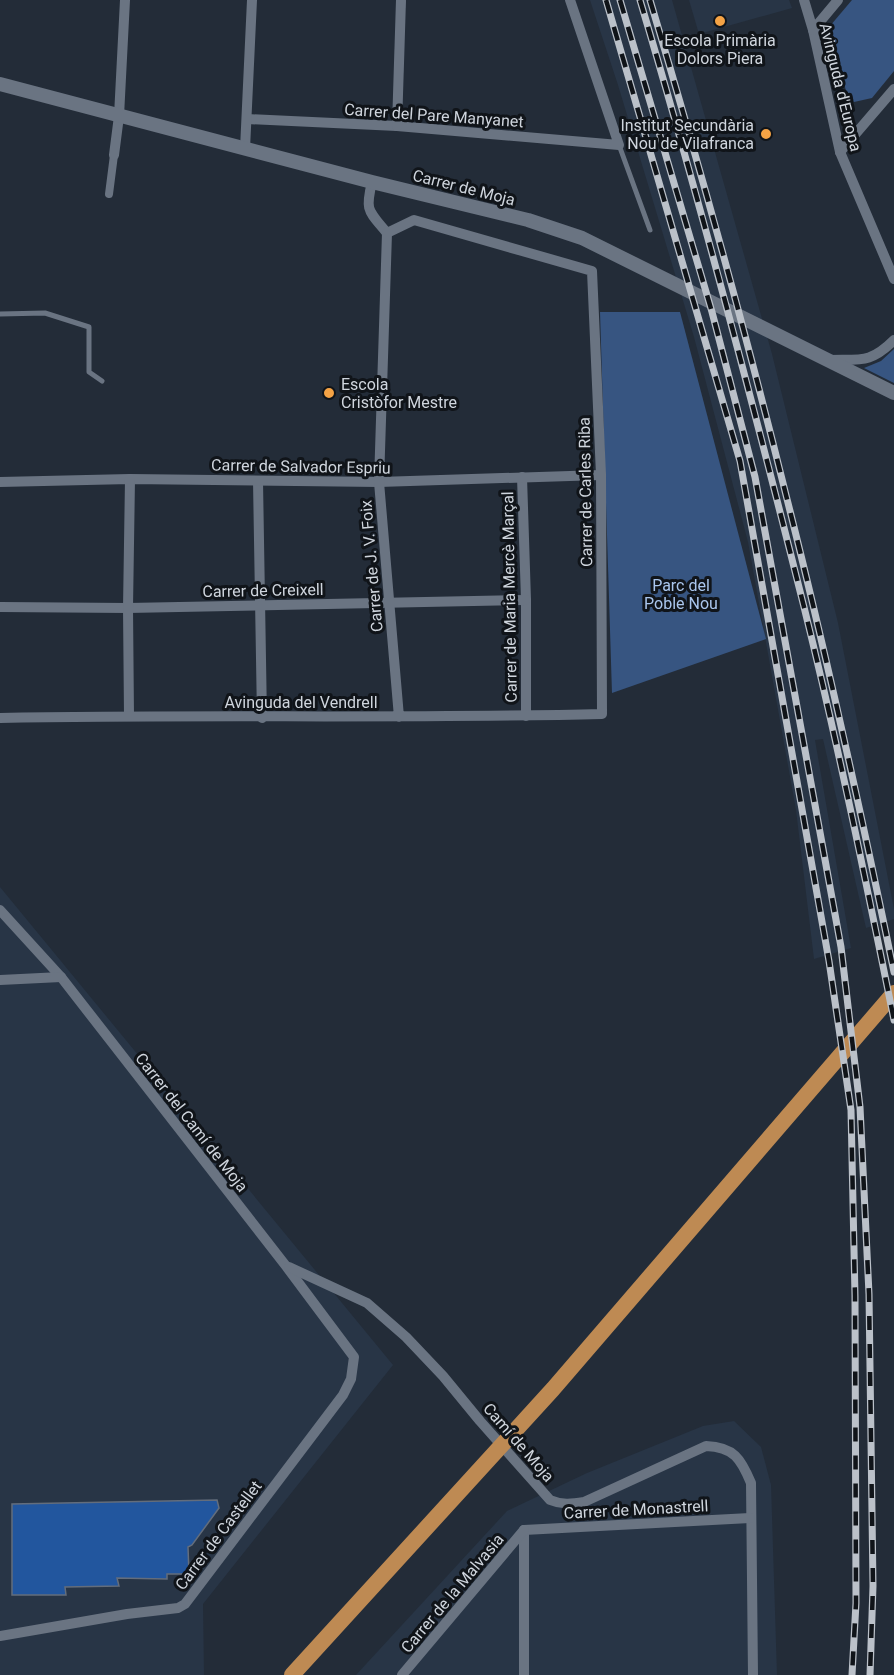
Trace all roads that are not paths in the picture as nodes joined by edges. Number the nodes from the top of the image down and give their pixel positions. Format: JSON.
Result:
{"nodes":[{"id":1,"x":124,"y":0,"type":"edge"},
{"id":2,"x":252,"y":0,"type":"edge"},
{"id":3,"x":401,"y":0,"type":"edge"},
{"id":4,"x":570,"y":0,"type":"edge"},
{"id":5,"x":804,"y":0,"type":"edge"},
{"id":6,"x":838,"y":0,"type":"edge"},
{"id":7,"x":813,"y":30,"type":"junction"},
{"id":8,"x":0,"y":84,"type":"edge"},
{"id":9,"x":894,"y":89,"type":"edge"},
{"id":10,"x":119,"y":116,"type":"junction"},
{"id":11,"x":247,"y":118,"type":"junction"},
{"id":12,"x":397,"y":126,"type":"junction"},
{"id":13,"x":619,"y":145,"type":"junction"},
{"id":14,"x":245,"y":149,"type":"junction"},
{"id":15,"x":840,"y":152,"type":"junction"},
{"id":16,"x":114,"y":155,"type":"joint"},
{"id":17,"x":372,"y":182,"type":"junction"},
{"id":18,"x":110,"y":194,"type":"dead end"},
{"id":19,"x":650,"y":230,"type":"dead end"},
{"id":20,"x":387,"y":233,"type":"junction"},
{"id":21,"x":894,"y":279,"type":"edge"},
{"id":22,"x":0,"y":314,"type":"edge"},
{"id":23,"x":894,"y":340,"type":"edge"},
{"id":24,"x":828,"y":360,"type":"junction"},
{"id":25,"x":102,"y":381,"type":"dead end"},
{"id":26,"x":894,"y":393,"type":"edge"},
{"id":27,"x":601,"y":475,"type":"junction"},
{"id":28,"x":522,"y":477,"type":"junction"},
{"id":29,"x":130,"y":479,"type":"junction"},
{"id":30,"x":258,"y":481,"type":"junction"},
{"id":31,"x":0,"y":482,"type":"edge"},
{"id":32,"x":379,"y":482,"type":"junction"},
{"id":33,"x":526,"y":600,"type":"junction"},
{"id":34,"x":389,"y":602,"type":"junction"},
{"id":35,"x":260,"y":605,"type":"junction"},
{"id":36,"x":0,"y":607,"type":"edge"},
{"id":37,"x":128,"y":608,"type":"junction"},
{"id":38,"x":602,"y":714,"type":"joint"},
{"id":39,"x":129,"y":716,"type":"junction"},
{"id":40,"x":526,"y":716,"type":"junction"},
{"id":41,"x":399,"y":717,"type":"junction"},
{"id":42,"x":0,"y":718,"type":"edge"},
{"id":43,"x":262,"y":718,"type":"junction"},
{"id":44,"x":0,"y":910,"type":"edge"},
{"id":45,"x":61,"y":977,"type":"junction"},
{"id":46,"x":0,"y":980,"type":"edge"},
{"id":47,"x":894,"y":993,"type":"edge"},
{"id":48,"x":285,"y":1266,"type":"junction"},
{"id":49,"x":354,"y":1357,"type":"joint"},
{"id":50,"x":750,"y":1518,"type":"junction"},
{"id":51,"x":524,"y":1530,"type":"junction"},
{"id":52,"x":0,"y":1636,"type":"edge"},
{"id":53,"x":292,"y":1675,"type":"edge"},
{"id":54,"x":402,"y":1675,"type":"edge"},
{"id":55,"x":524,"y":1675,"type":"edge"},
{"id":56,"x":753,"y":1675,"type":"edge"}],
"edges":[{"from":1,"to":10,"type":"street"},
{"from":2,"to":11,"type":"street"},
{"from":3,"to":12,"type":"street"},
{"from":4,"to":13,"type":"street"},
{"from":5,"to":7,"type":"street","name":"Avinguda d'Europa"},
{"from":6,"to":7,"type":"street"},
{"from":7,"to":15,"type":"street","name":"Avinguda d'Europa"},
{"from":8,"to":10,"type":"street","name":"Carrer de Moja"},
{"from":9,"to":15,"type":"street"},
{"from":10,"to":14,"type":"street","name":"Carrer de Moja"},
{"from":10,"to":16,"type":"street"},
{"from":11,"to":12,"type":"street","name":"Carrer del Pare Manyanet"},
{"from":11,"to":14,"type":"street"},
{"from":12,"to":13,"type":"street","name":"Carrer del Pare Manyanet"},
{"from":13,"to":19,"type":"lane"},
{"from":14,"to":17,"type":"street","name":"Carrer de Moja"},
{"from":15,"to":21,"type":"street","name":"Avinguda d'Europa"},
{"from":16,"to":18,"type":"street"},
{"from":17,"to":20,"type":"street"},
{"from":17,"to":24,"type":"street","name":"Carrer de Moja"},
{"from":20,"to":27,"type":"street","name":"Carrer de Carles Riba"},
{"from":20,"to":32,"type":"street","name":"Carrer de J. V. Foix"},
{"from":22,"to":25,"type":"lane"},
{"from":23,"to":24,"type":"street"},
{"from":24,"to":26,"type":"street","name":"Carrer de Moja"},
{"from":27,"to":28,"type":"street","name":"Carrer de Salvador Espriu"},
{"from":27,"to":38,"type":"street","name":"Carrer de Carles Riba"},
{"from":28,"to":32,"type":"street","name":"Carrer de Salvador Espriu"},
{"from":28,"to":33,"type":"street","name":"Carrer de Maria Mercè Marçal"},
{"from":29,"to":30,"type":"street","name":"Carrer de Salvador Espriu"},
{"from":29,"to":31,"type":"street","name":"Carrer de Salvador Espriu"},
{"from":29,"to":37,"type":"street"},
{"from":30,"to":32,"type":"street","name":"Carrer de Salvador Espriu"},
{"from":30,"to":35,"type":"street"},
{"from":32,"to":34,"type":"street","name":"Carrer de J. V. Foix"},
{"from":33,"to":34,"type":"street","name":"Carrer de Creixell"},
{"from":33,"to":40,"type":"street","name":"Carrer de Maria Mercè Marçal"},
{"from":34,"to":35,"type":"street","name":"Carrer de Creixell"},
{"from":34,"to":41,"type":"street","name":"Carrer de J. V. Foix"},
{"from":35,"to":37,"type":"street","name":"Carrer de Creixell"},
{"from":35,"to":43,"type":"street"},
{"from":36,"to":37,"type":"street","name":"Carrer de Creixell"},
{"from":37,"to":39,"type":"street"},
{"from":38,"to":40,"type":"street","name":"Avinguda del Vendrell"},
{"from":39,"to":42,"type":"street","name":"Avinguda del Vendrell"},
{"from":39,"to":43,"type":"street","name":"Avinguda del Vendrell"},
{"from":40,"to":41,"type":"street","name":"Avinguda del Vendrell"},
{"from":41,"to":43,"type":"street","name":"Avinguda del Vendrell"},
{"from":44,"to":45,"type":"street","name":"Carrer del Camí de Moja"},
{"from":45,"to":46,"type":"street"},
{"from":45,"to":48,"type":"street","name":"Carrer del Camí de Moja"},
{"from":47,"to":53,"type":"highway"},
{"from":48,"to":49,"type":"street","name":"Carrer del Camí de Moja"},
{"from":48,"to":50,"type":"street","name":"Camí de Moja"},
{"from":49,"to":52,"type":"street","name":"Carrer de Castellet"},
{"from":50,"to":51,"type":"street","name":"Carrer de Monastrell"},
{"from":50,"to":56,"type":"street","name":"Camí de Moja"},
{"from":51,"to":54,"type":"street","name":"Carrer de la Malvasia"},
{"from":51,"to":55,"type":"street"}]}
